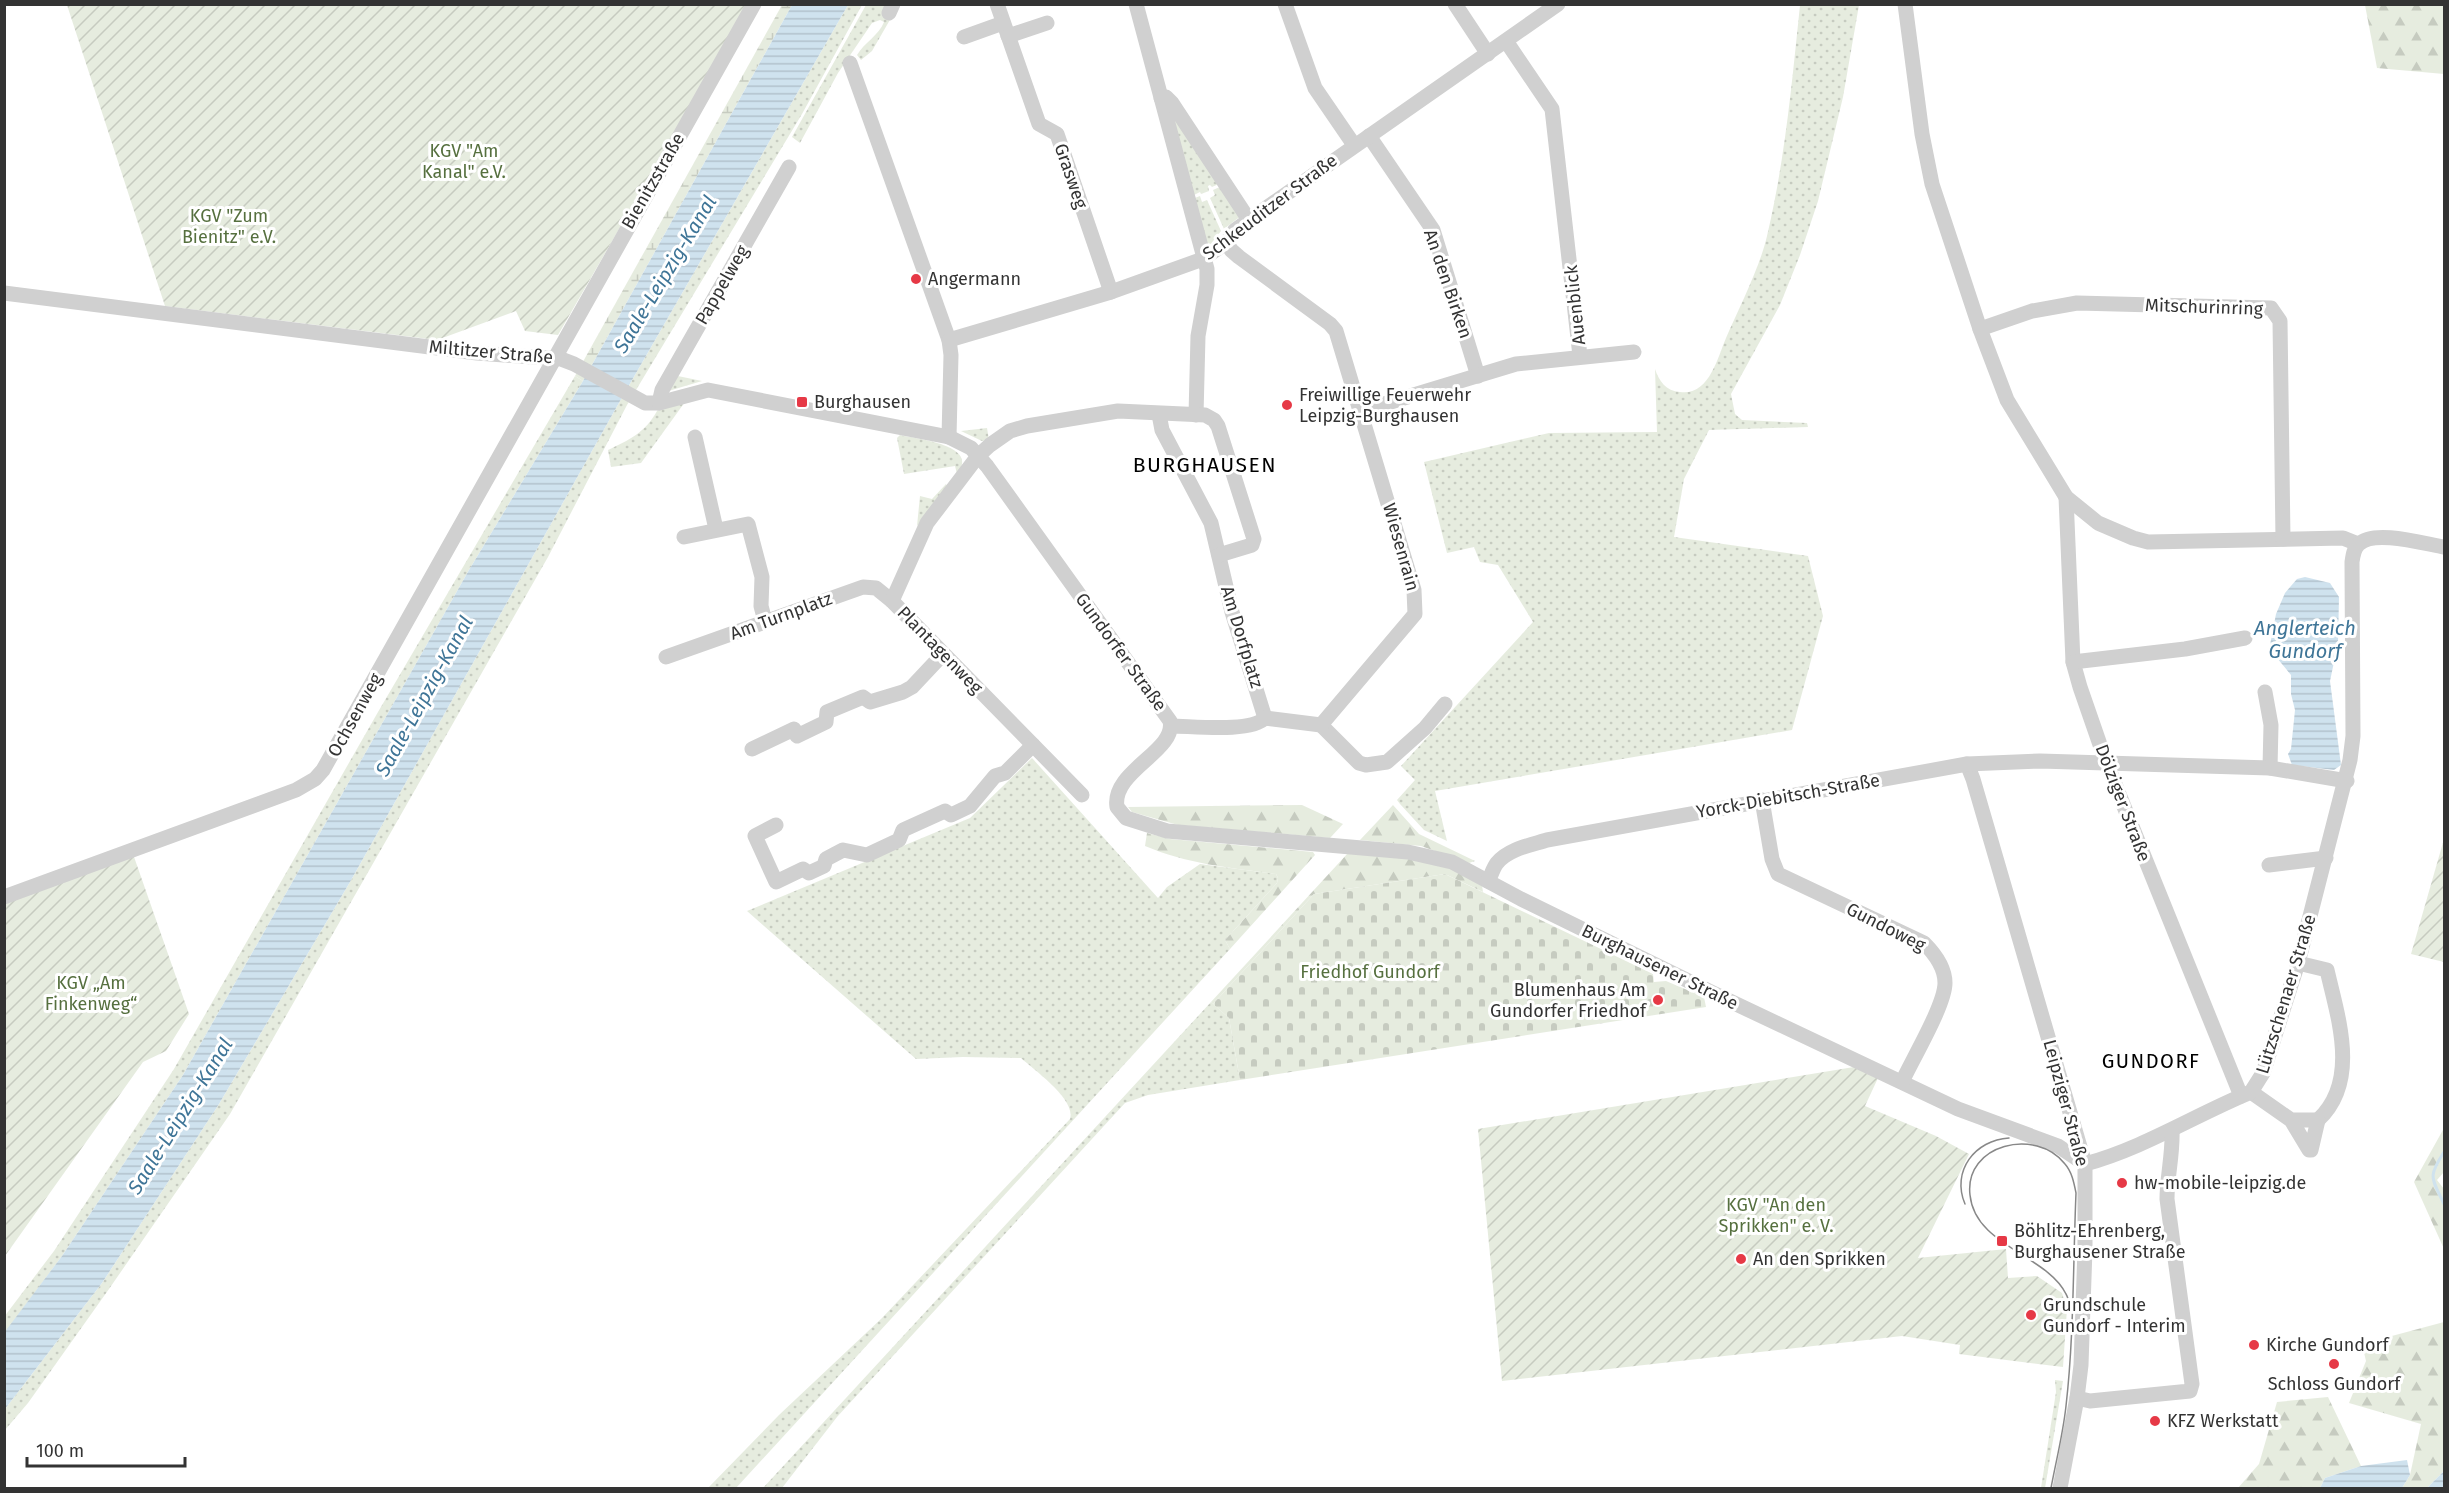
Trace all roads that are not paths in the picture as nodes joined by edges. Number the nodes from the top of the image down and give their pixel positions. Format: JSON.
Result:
{"nodes":[{"id":1,"x":753,"y":4,"type":"edge"},
{"id":2,"x":997,"y":4,"type":"edge"},
{"id":3,"x":1136,"y":4,"type":"edge"},
{"id":4,"x":1285,"y":4,"type":"edge"},
{"id":5,"x":1455,"y":4,"type":"edge"},
{"id":6,"x":1558,"y":4,"type":"edge"},
{"id":7,"x":1905,"y":4,"type":"edge"},
{"id":8,"x":1047,"y":23,"type":"dead end"},
{"id":9,"x":1006,"y":29,"type":"junction"},
{"id":10,"x":964,"y":37,"type":"dead end"},
{"id":11,"x":1506,"y":41,"type":"junction"},
{"id":12,"x":1488,"y":54,"type":"junction"},
{"id":13,"x":850,"y":63,"type":"dead end"},
{"id":14,"x":1161,"y":98,"type":"junction"},
{"id":15,"x":1369,"y":136,"type":"junction"},
{"id":16,"x":1354,"y":145,"type":"junction"},
{"id":17,"x":789,"y":167,"type":"dead end"},
{"id":18,"x":1249,"y":220,"type":"junction"},
{"id":19,"x":1227,"y":242,"type":"junction"},
{"id":20,"x":1203,"y":259,"type":"junction"},
{"id":21,"x":1111,"y":292,"type":"junction"},
{"id":22,"x":4,"y":293,"type":"edge"},
{"id":23,"x":1980,"y":329,"type":"junction"},
{"id":24,"x":949,"y":340,"type":"junction"},
{"id":25,"x":1634,"y":352,"type":"dead end"},
{"id":26,"x":1580,"y":357,"type":"junction"},
{"id":27,"x":554,"y":358,"type":"junction"},
{"id":28,"x":1478,"y":376,"type":"junction"},
{"id":29,"x":659,"y":403,"type":"junction"},
{"id":30,"x":1361,"y":411,"type":"junction"},
{"id":31,"x":1159,"y":414,"type":"junction"},
{"id":32,"x":1196,"y":415,"type":"junction"},
{"id":33,"x":695,"y":437,"type":"dead end"},
{"id":34,"x":955,"y":439,"type":"junction"},
{"id":35,"x":978,"y":456,"type":"junction"},
{"id":36,"x":2066,"y":497,"type":"junction"},
{"id":37,"x":716,"y":529,"type":"junction"},
{"id":38,"x":684,"y":537,"type":"dead end"},
{"id":39,"x":2283,"y":539,"type":"junction"},
{"id":40,"x":2358,"y":544,"type":"junction"},
{"id":41,"x":2445,"y":547,"type":"edge"},
{"id":42,"x":1219,"y":555,"type":"junction"},
{"id":43,"x":892,"y":601,"type":"junction"},
{"id":44,"x":765,"y":621,"type":"junction"},
{"id":45,"x":2245,"y":638,"type":"dead end"},
{"id":46,"x":943,"y":654,"type":"junction"},
{"id":47,"x":666,"y":657,"type":"dead end"},
{"id":48,"x":2073,"y":662,"type":"junction"},
{"id":49,"x":2265,"y":692,"type":"dead end"},
{"id":50,"x":1445,"y":704,"type":"dead end"},
{"id":51,"x":1265,"y":718,"type":"junction"},
{"id":52,"x":1320,"y":725,"type":"junction"},
{"id":53,"x":1172,"y":726,"type":"junction"},
{"id":54,"x":1033,"y":744,"type":"junction"},
{"id":55,"x":752,"y":749,"type":"dead end"},
{"id":56,"x":2106,"y":762,"type":"junction"},
{"id":57,"x":1967,"y":764,"type":"junction"},
{"id":58,"x":2270,"y":768,"type":"junction"},
{"id":59,"x":2347,"y":781,"type":"junction"},
{"id":60,"x":1082,"y":795,"type":"dead end"},
{"id":61,"x":1762,"y":800,"type":"junction"},
{"id":62,"x":776,"y":825,"type":"dead end"},
{"id":63,"x":1218,"y":836,"type":"joint"},
{"id":64,"x":2326,"y":858,"type":"junction"},
{"id":65,"x":2269,"y":865,"type":"dead end"},
{"id":66,"x":1488,"y":881,"type":"junction"},
{"id":67,"x":4,"y":897,"type":"edge"},
{"id":68,"x":2298,"y":963,"type":"junction"},
{"id":69,"x":1902,"y":1082,"type":"junction"},
{"id":70,"x":2246,"y":1094,"type":"junction"},
{"id":71,"x":2291,"y":1120,"type":"junction"},
{"id":72,"x":2318,"y":1120,"type":"junction"},
{"id":73,"x":2172,"y":1131,"type":"junction"},
{"id":74,"x":2085,"y":1164,"type":"junction"},
{"id":75,"x":2077,"y":1398,"type":"junction"},
{"id":76,"x":2061,"y":1488,"type":"edge"}],
"edges":[{"from":1,"to":27,"type":"street","name":"Bienitzstraße"},
{"from":2,"to":9,"type":"street","name":"Grasweg"},
{"from":3,"to":14,"type":"street"},
{"from":4,"to":16,"type":"street"},
{"from":5,"to":12,"type":"street"},
{"from":6,"to":11,"type":"street","name":"Schkeuditzer Straße"},
{"from":7,"to":23,"type":"street"},
{"from":8,"to":9,"type":"street"},
{"from":9,"to":10,"type":"street"},
{"from":9,"to":21,"type":"street","name":"Grasweg"},
{"from":11,"to":12,"type":"street","name":"Schkeuditzer Straße"},
{"from":11,"to":26,"type":"street","name":"Auenblick"},
{"from":12,"to":15,"type":"street","name":"Schkeuditzer Straße"},
{"from":13,"to":24,"type":"street"},
{"from":14,"to":18,"type":"street"},
{"from":14,"to":20,"type":"street"},
{"from":15,"to":16,"type":"street","name":"Schkeuditzer Straße"},
{"from":15,"to":28,"type":"street","name":"An den Birken"},
{"from":16,"to":18,"type":"street","name":"Schkeuditzer Straße"},
{"from":17,"to":29,"type":"street","name":"Pappelweg"},
{"from":18,"to":19,"type":"street","name":"Schkeuditzer Straße"},
{"from":19,"to":20,"type":"street","name":"Schkeuditzer Straße"},
{"from":19,"to":30,"type":"street","name":"Wiesenrain"},
{"from":20,"to":21,"type":"street","name":"Schkeuditzer Straße"},
{"from":20,"to":32,"type":"street"},
{"from":21,"to":24,"type":"street","name":"Schkeuditzer Straße"},
{"from":22,"to":27,"type":"street","name":"Miltitzer Straße"},
{"from":23,"to":36,"type":"street"},
{"from":23,"to":39,"type":"street","name":"Mitschurinring"},
{"from":24,"to":34,"type":"street"},
{"from":25,"to":26,"type":"street"},
{"from":26,"to":28,"type":"street","name":"Auenblick"},
{"from":27,"to":29,"type":"street","name":"Miltitzer Straße"},
{"from":27,"to":67,"type":"street","name":"Ochsenweg"},
{"from":28,"to":30,"type":"street","name":"Auenblick"},
{"from":29,"to":34,"type":"street","name":"Miltitzer Straße"},
{"from":30,"to":52,"type":"street","name":"Wiesenrain"},
{"from":31,"to":32,"type":"street"},
{"from":31,"to":35,"type":"street"},
{"from":31,"to":42,"type":"street","name":"Am Dorfplatz"},
{"from":32,"to":42,"type":"street"},
{"from":33,"to":37,"type":"street"},
{"from":34,"to":35,"type":"street","name":"Gundorfer Straße"},
{"from":35,"to":43,"type":"street","name":"Plantagenweg"},
{"from":35,"to":53,"type":"street","name":"Gundorfer Straße"},
{"from":36,"to":39,"type":"street"},
{"from":36,"to":48,"type":"street","name":"Dölziger Straße"},
{"from":37,"to":38,"type":"street"},
{"from":37,"to":44,"type":"street"},
{"from":39,"to":40,"type":"street"},
{"from":40,"to":41,"type":"street"},
{"from":40,"to":59,"type":"street","name":"Lützschenaer Straße"},
{"from":42,"to":51,"type":"street","name":"Am Dorfplatz"},
{"from":43,"to":44,"type":"street","name":"Am Turnplatz"},
{"from":43,"to":46,"type":"street","name":"Plantagenweg"},
{"from":44,"to":47,"type":"street","name":"Am Turnplatz"},
{"from":45,"to":48,"type":"street"},
{"from":46,"to":54,"type":"street","name":"Plantagenweg"},
{"from":46,"to":55,"type":"street"},
{"from":48,"to":56,"type":"street","name":"Dölziger Straße"},
{"from":49,"to":58,"type":"street"},
{"from":50,"to":52,"type":"street"},
{"from":51,"to":52,"type":"street"},
{"from":51,"to":53,"type":"street"},
{"from":53,"to":63,"type":"street","name":"Gundorfer Straße"},
{"from":54,"to":60,"type":"street","name":"Plantagenweg"},
{"from":54,"to":62,"type":"street"},
{"from":56,"to":57,"type":"street","name":"Yorck-Diebitsch-Straße"},
{"from":56,"to":58,"type":"street","name":"Yorck-Diebitsch-Straße"},
{"from":56,"to":70,"type":"street","name":"Dölziger Straße"},
{"from":57,"to":61,"type":"street","name":"Yorck-Diebitsch-Straße"},
{"from":57,"to":74,"type":"street","name":"Leipziger Straße"},
{"from":58,"to":59,"type":"street","name":"Yorck-Diebitsch-Straße"},
{"from":59,"to":64,"type":"street","name":"Lützschenaer Straße"},
{"from":61,"to":66,"type":"street","name":"Yorck-Diebitsch-Straße"},
{"from":61,"to":69,"type":"street","name":"Gundoweg"},
{"from":63,"to":66,"type":"street","name":"Burghausener Straße"},
{"from":64,"to":65,"type":"street"},
{"from":64,"to":68,"type":"street","name":"Lützschenaer Straße"},
{"from":66,"to":69,"type":"street","name":"Burghausener Straße"},
{"from":68,"to":70,"type":"street","name":"Lützschenaer Straße"},
{"from":68,"to":72,"type":"street"},
{"from":69,"to":74,"type":"street","name":"Burghausener Straße"},
{"from":70,"to":71,"type":"street"},
{"from":70,"to":73,"type":"street"},
{"from":71,"to":72,"type":"street"},
{"from":71,"to":72,"type":"street"},
{"from":73,"to":74,"type":"street"},
{"from":73,"to":75,"type":"street"},
{"from":74,"to":75,"type":"street","name":"Leipziger Straße"},
{"from":75,"to":76,"type":"street","name":"Leipziger Straße"}]}
